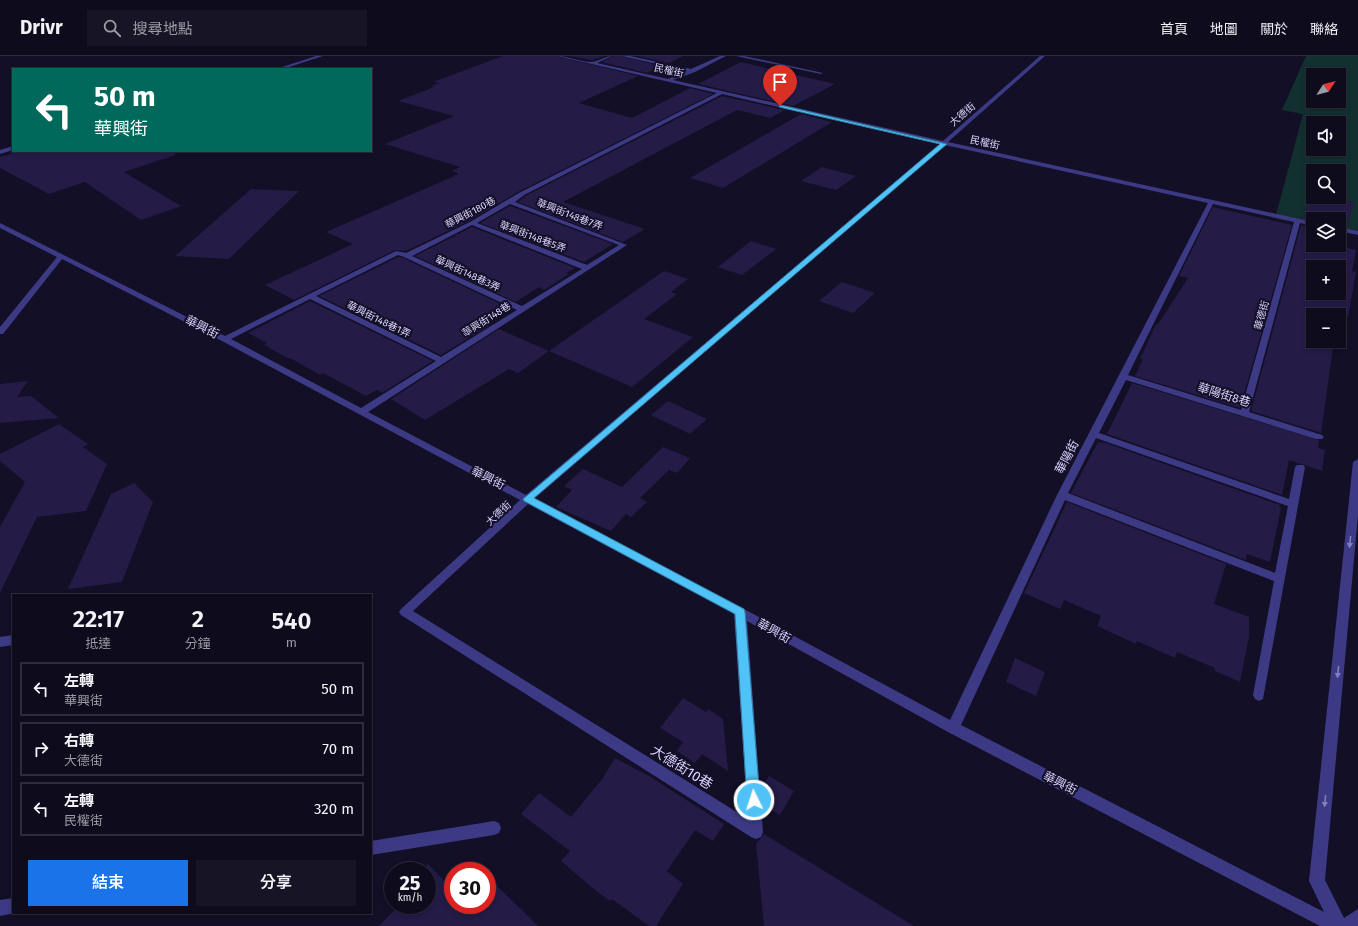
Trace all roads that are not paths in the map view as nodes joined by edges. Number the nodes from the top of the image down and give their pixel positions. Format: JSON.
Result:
{"nodes":[{"id":1,"x":321,"y":56,"type":"edge"},
{"id":2,"x":559,"y":56,"type":"edge"},
{"id":3,"x":610,"y":56,"type":"edge"},
{"id":4,"x":624,"y":56,"type":"edge"},
{"id":5,"x":724,"y":56,"type":"edge"},
{"id":6,"x":738,"y":56,"type":"edge"},
{"id":7,"x":1043,"y":56,"type":"edge"},
{"id":8,"x":594,"y":64,"type":"junction"},
{"id":9,"x":281,"y":68,"type":"edge"},
{"id":10,"x":692,"y":71,"type":"junction"},
{"id":11,"x":821,"y":73,"type":"dead end"},
{"id":12,"x":670,"y":80,"type":"junction"},
{"id":13,"x":721,"y":93,"type":"junction"},
{"id":14,"x":944,"y":144,"type":"junction"},
{"id":15,"x":12,"y":148,"type":"edge"},
{"id":16,"x":0,"y":152,"type":"edge"},
{"id":17,"x":510,"y":202,"type":"junction"},
{"id":18,"x":1211,"y":202,"type":"junction"},
{"id":19,"x":1297,"y":221,"type":"junction"},
{"id":20,"x":472,"y":223,"type":"junction"},
{"id":21,"x":1306,"y":223,"type":"edge"},
{"id":22,"x":0,"y":225,"type":"edge"},
{"id":23,"x":1346,"y":230,"type":"edge"},
{"id":24,"x":1358,"y":233,"type":"edge"},
{"id":25,"x":624,"y":245,"type":"joint"},
{"id":26,"x":61,"y":256,"type":"junction"},
{"id":27,"x":406,"y":256,"type":"junction"},
{"id":28,"x":587,"y":268,"type":"junction"},
{"id":29,"x":309,"y":296,"type":"junction"},
{"id":30,"x":522,"y":309,"type":"junction"},
{"id":31,"x":0,"y":332,"type":"edge"},
{"id":32,"x":225,"y":339,"type":"junction"},
{"id":33,"x":440,"y":360,"type":"junction"},
{"id":34,"x":1123,"y":376,"type":"junction"},
{"id":35,"x":361,"y":412,"type":"junction"},
{"id":36,"x":1244,"y":414,"type":"junction"},
{"id":37,"x":1094,"y":434,"type":"junction"},
{"id":38,"x":1319,"y":437,"type":"dead end"},
{"id":39,"x":1358,"y":462,"type":"edge"},
{"id":40,"x":1300,"y":467,"type":"dead end"},
{"id":41,"x":1062,"y":495,"type":"junction"},
{"id":42,"x":528,"y":499,"type":"junction"},
{"id":43,"x":1294,"y":504,"type":"junction"},
{"id":44,"x":1280,"y":579,"type":"junction"},
{"id":45,"x":405,"y":612,"type":"joint"},
{"id":46,"x":740,"y":612,"type":"junction"},
{"id":47,"x":12,"y":640,"type":"edge"},
{"id":48,"x":0,"y":642,"type":"edge"},
{"id":49,"x":1259,"y":696,"type":"dead end"},
{"id":50,"x":953,"y":728,"type":"junction"},
{"id":51,"x":494,"y":828,"type":"dead end"},
{"id":52,"x":372,"y":848,"type":"edge"},
{"id":53,"x":12,"y":906,"type":"edge"},
{"id":54,"x":0,"y":908,"type":"edge"},
{"id":55,"x":1358,"y":917,"type":"edge"},
{"id":56,"x":1336,"y":926,"type":"edge"},
{"id":57,"x":1340,"y":926,"type":"edge"},
{"id":58,"x":1346,"y":926,"type":"edge"}],
"edges":[{"from":1,"to":9,"type":"street"},
{"from":2,"to":8,"type":"street","name":"民權街"},
{"from":3,"to":8,"type":"street"},
{"from":4,"to":10,"type":"street"},
{"from":5,"to":10,"type":"street"},
{"from":6,"to":11,"type":"street"},
{"from":7,"to":14,"type":"street","name":"大德街"},
{"from":8,"to":12,"type":"street","name":"民權街"},
{"from":10,"to":12,"type":"street"},
{"from":12,"to":13,"type":"street","name":"民權街"},
{"from":13,"to":14,"type":"street","name":"民權街"},
{"from":13,"to":17,"type":"street","name":"華興街180巷"},
{"from":14,"to":18,"type":"street","name":"民權街"},
{"from":14,"to":42,"type":"street","name":"大德街"},
{"from":15,"to":16,"type":"street"},
{"from":17,"to":20,"type":"street","name":"華興街180巷"},
{"from":17,"to":25,"type":"street","name":"華興街148巷7弄"},
{"from":18,"to":19,"type":"street","name":"民權街"},
{"from":18,"to":34,"type":"street","name":"華陽街"},
{"from":19,"to":21,"type":"street","name":"民權街"},
{"from":19,"to":36,"type":"street","name":"華德街"},
{"from":20,"to":27,"type":"street","name":"華興街180巷"},
{"from":20,"to":28,"type":"street","name":"華興街148巷5弄"},
{"from":22,"to":26,"type":"street","name":"華興街"},
{"from":23,"to":24,"type":"street"},
{"from":25,"to":28,"type":"street","name":"華興街148巷"},
{"from":26,"to":31,"type":"street"},
{"from":26,"to":32,"type":"street","name":"華興街"},
{"from":27,"to":29,"type":"street","name":"華興街180巷"},
{"from":27,"to":30,"type":"street","name":"華興街148巷3弄"},
{"from":28,"to":30,"type":"street","name":"華興街148巷"},
{"from":29,"to":32,"type":"street","name":"華興街180巷"},
{"from":29,"to":33,"type":"street","name":"華興街148巷1弄"},
{"from":30,"to":33,"type":"street","name":"華興街148巷"},
{"from":32,"to":35,"type":"street","name":"華興街"},
{"from":33,"to":35,"type":"street","name":"華興街148巷"},
{"from":34,"to":36,"type":"street","name":"華陽街8巷"},
{"from":34,"to":37,"type":"street","name":"華陽街"},
{"from":35,"to":42,"type":"street","name":"華興街"},
{"from":36,"to":38,"type":"street","name":"華陽街8巷"},
{"from":37,"to":41,"type":"street","name":"華陽街"},
{"from":37,"to":43,"type":"street"},
{"from":39,"to":57,"type":"street","one_way":true},
{"from":40,"to":43,"type":"street"},
{"from":41,"to":44,"type":"street"},
{"from":41,"to":50,"type":"street","name":"華陽街"},
{"from":42,"to":45,"type":"street","name":"大德街"},
{"from":42,"to":46,"type":"street","name":"華興街"},
{"from":43,"to":44,"type":"street"},
{"from":44,"to":49,"type":"street"},
{"from":45,"to":46,"type":"street","name":"大德街10巷"},
{"from":46,"to":50,"type":"street","name":"華興街"},
{"from":47,"to":48,"type":"street"},
{"from":50,"to":56,"type":"street","name":"華興街"},
{"from":51,"to":52,"type":"street"},
{"from":53,"to":54,"type":"street"},
{"from":55,"to":58,"type":"street"}]}
